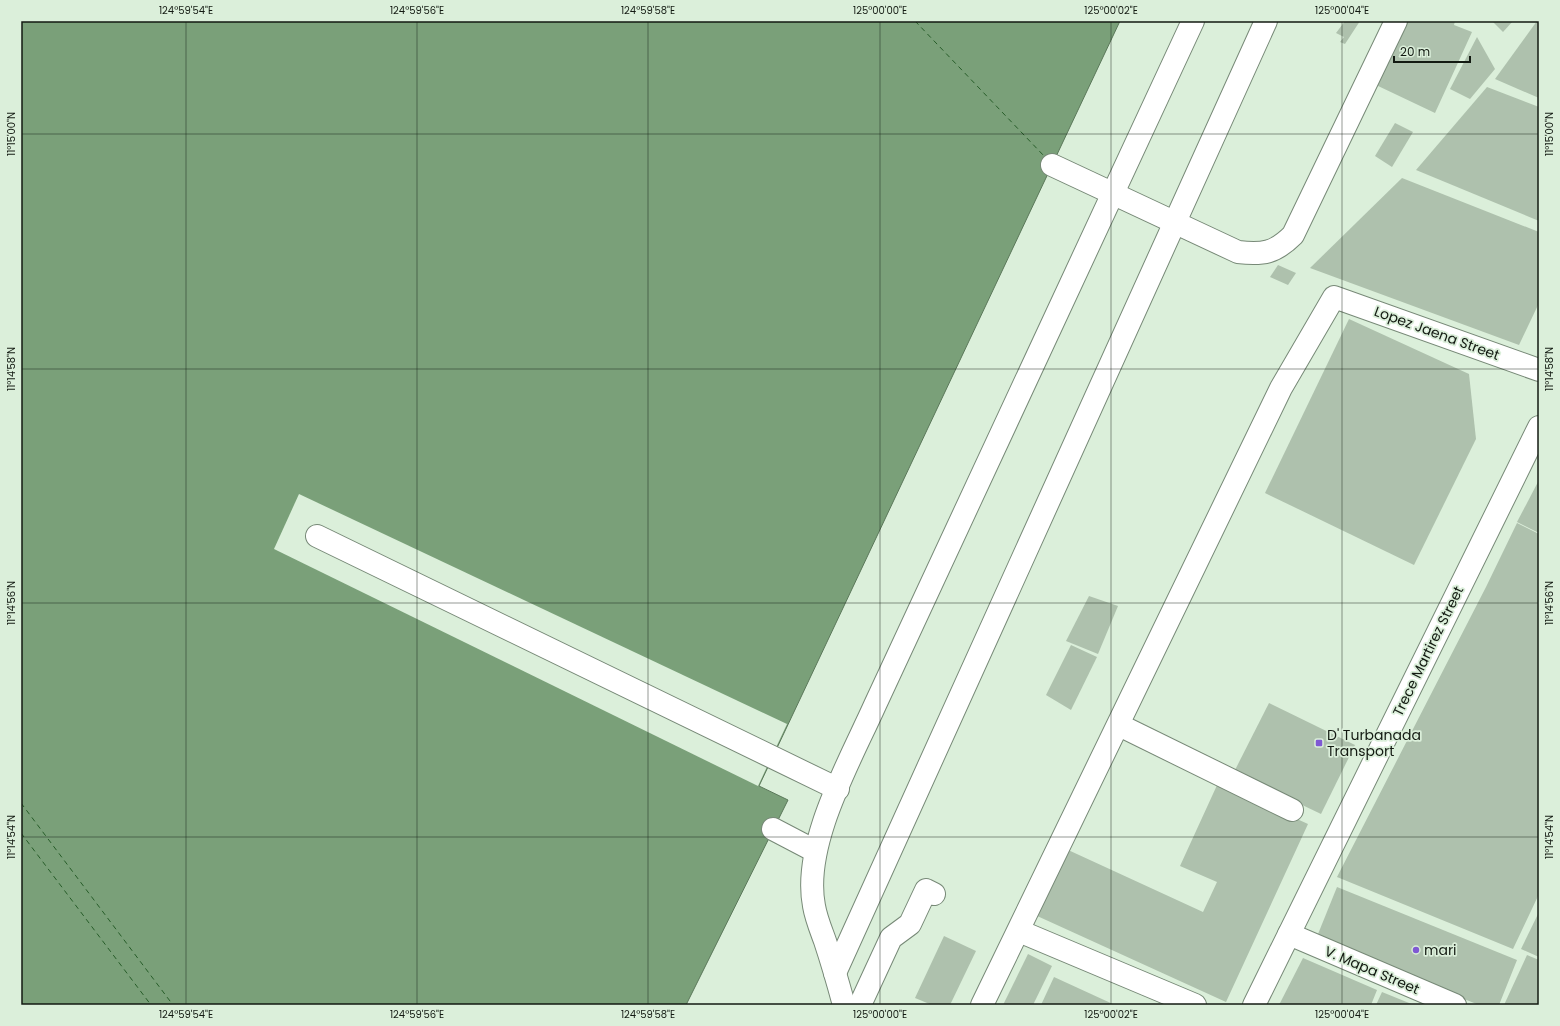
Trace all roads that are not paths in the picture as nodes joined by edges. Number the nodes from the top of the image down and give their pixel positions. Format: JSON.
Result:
{"nodes":[{"id":1,"x":1193,"y":21,"type":"edge"},
{"id":2,"x":1266,"y":21,"type":"edge"},
{"id":3,"x":1396,"y":21,"type":"edge"},
{"id":4,"x":1052,"y":165,"type":"dead end"},
{"id":5,"x":1112,"y":194,"type":"junction"},
{"id":6,"x":1175,"y":222,"type":"junction"},
{"id":7,"x":1539,"y":370,"type":"edge"},
{"id":8,"x":1539,"y":427,"type":"edge"},
{"id":9,"x":317,"y":536,"type":"dead end"},
{"id":10,"x":1119,"y":725,"type":"junction"},
{"id":11,"x":838,"y":789,"type":"junction"},
{"id":12,"x":1292,"y":810,"type":"dead end"},
{"id":13,"x":773,"y":829,"type":"dead end"},
{"id":14,"x":816,"y":851,"type":"junction"},
{"id":15,"x":934,"y":894,"type":"dead end"},
{"id":16,"x":1018,"y":931,"type":"junction"},
{"id":17,"x":1289,"y":934,"type":"junction"},
{"id":18,"x":836,"y":973,"type":"junction"},
{"id":19,"x":844,"y":1005,"type":"edge"},
{"id":20,"x":860,"y":1005,"type":"edge"},
{"id":21,"x":982,"y":1005,"type":"edge"},
{"id":22,"x":1195,"y":1005,"type":"edge"},
{"id":23,"x":1254,"y":1005,"type":"edge"},
{"id":24,"x":1455,"y":1005,"type":"edge"}],
"edges":[{"from":1,"to":5,"type":"street"},
{"from":2,"to":6,"type":"street"},
{"from":3,"to":6,"type":"street"},
{"from":4,"to":5,"type":"street"},
{"from":5,"to":6,"type":"street"},
{"from":5,"to":11,"type":"street"},
{"from":6,"to":18,"type":"street"},
{"from":7,"to":10,"type":"street","name":"Lopez Jaena Street"},
{"from":8,"to":17,"type":"street","name":"Trece Martirez Street"},
{"from":9,"to":11,"type":"street"},
{"from":10,"to":12,"type":"street"},
{"from":10,"to":16,"type":"street"},
{"from":11,"to":14,"type":"street"},
{"from":13,"to":14,"type":"street"},
{"from":14,"to":18,"type":"street"},
{"from":15,"to":20,"type":"street"},
{"from":16,"to":21,"type":"street"},
{"from":16,"to":22,"type":"street"},
{"from":17,"to":23,"type":"street","name":"Trece Martirez Street"},
{"from":17,"to":24,"type":"street","name":"V. Mapa Street"},
{"from":18,"to":19,"type":"street"}]}
